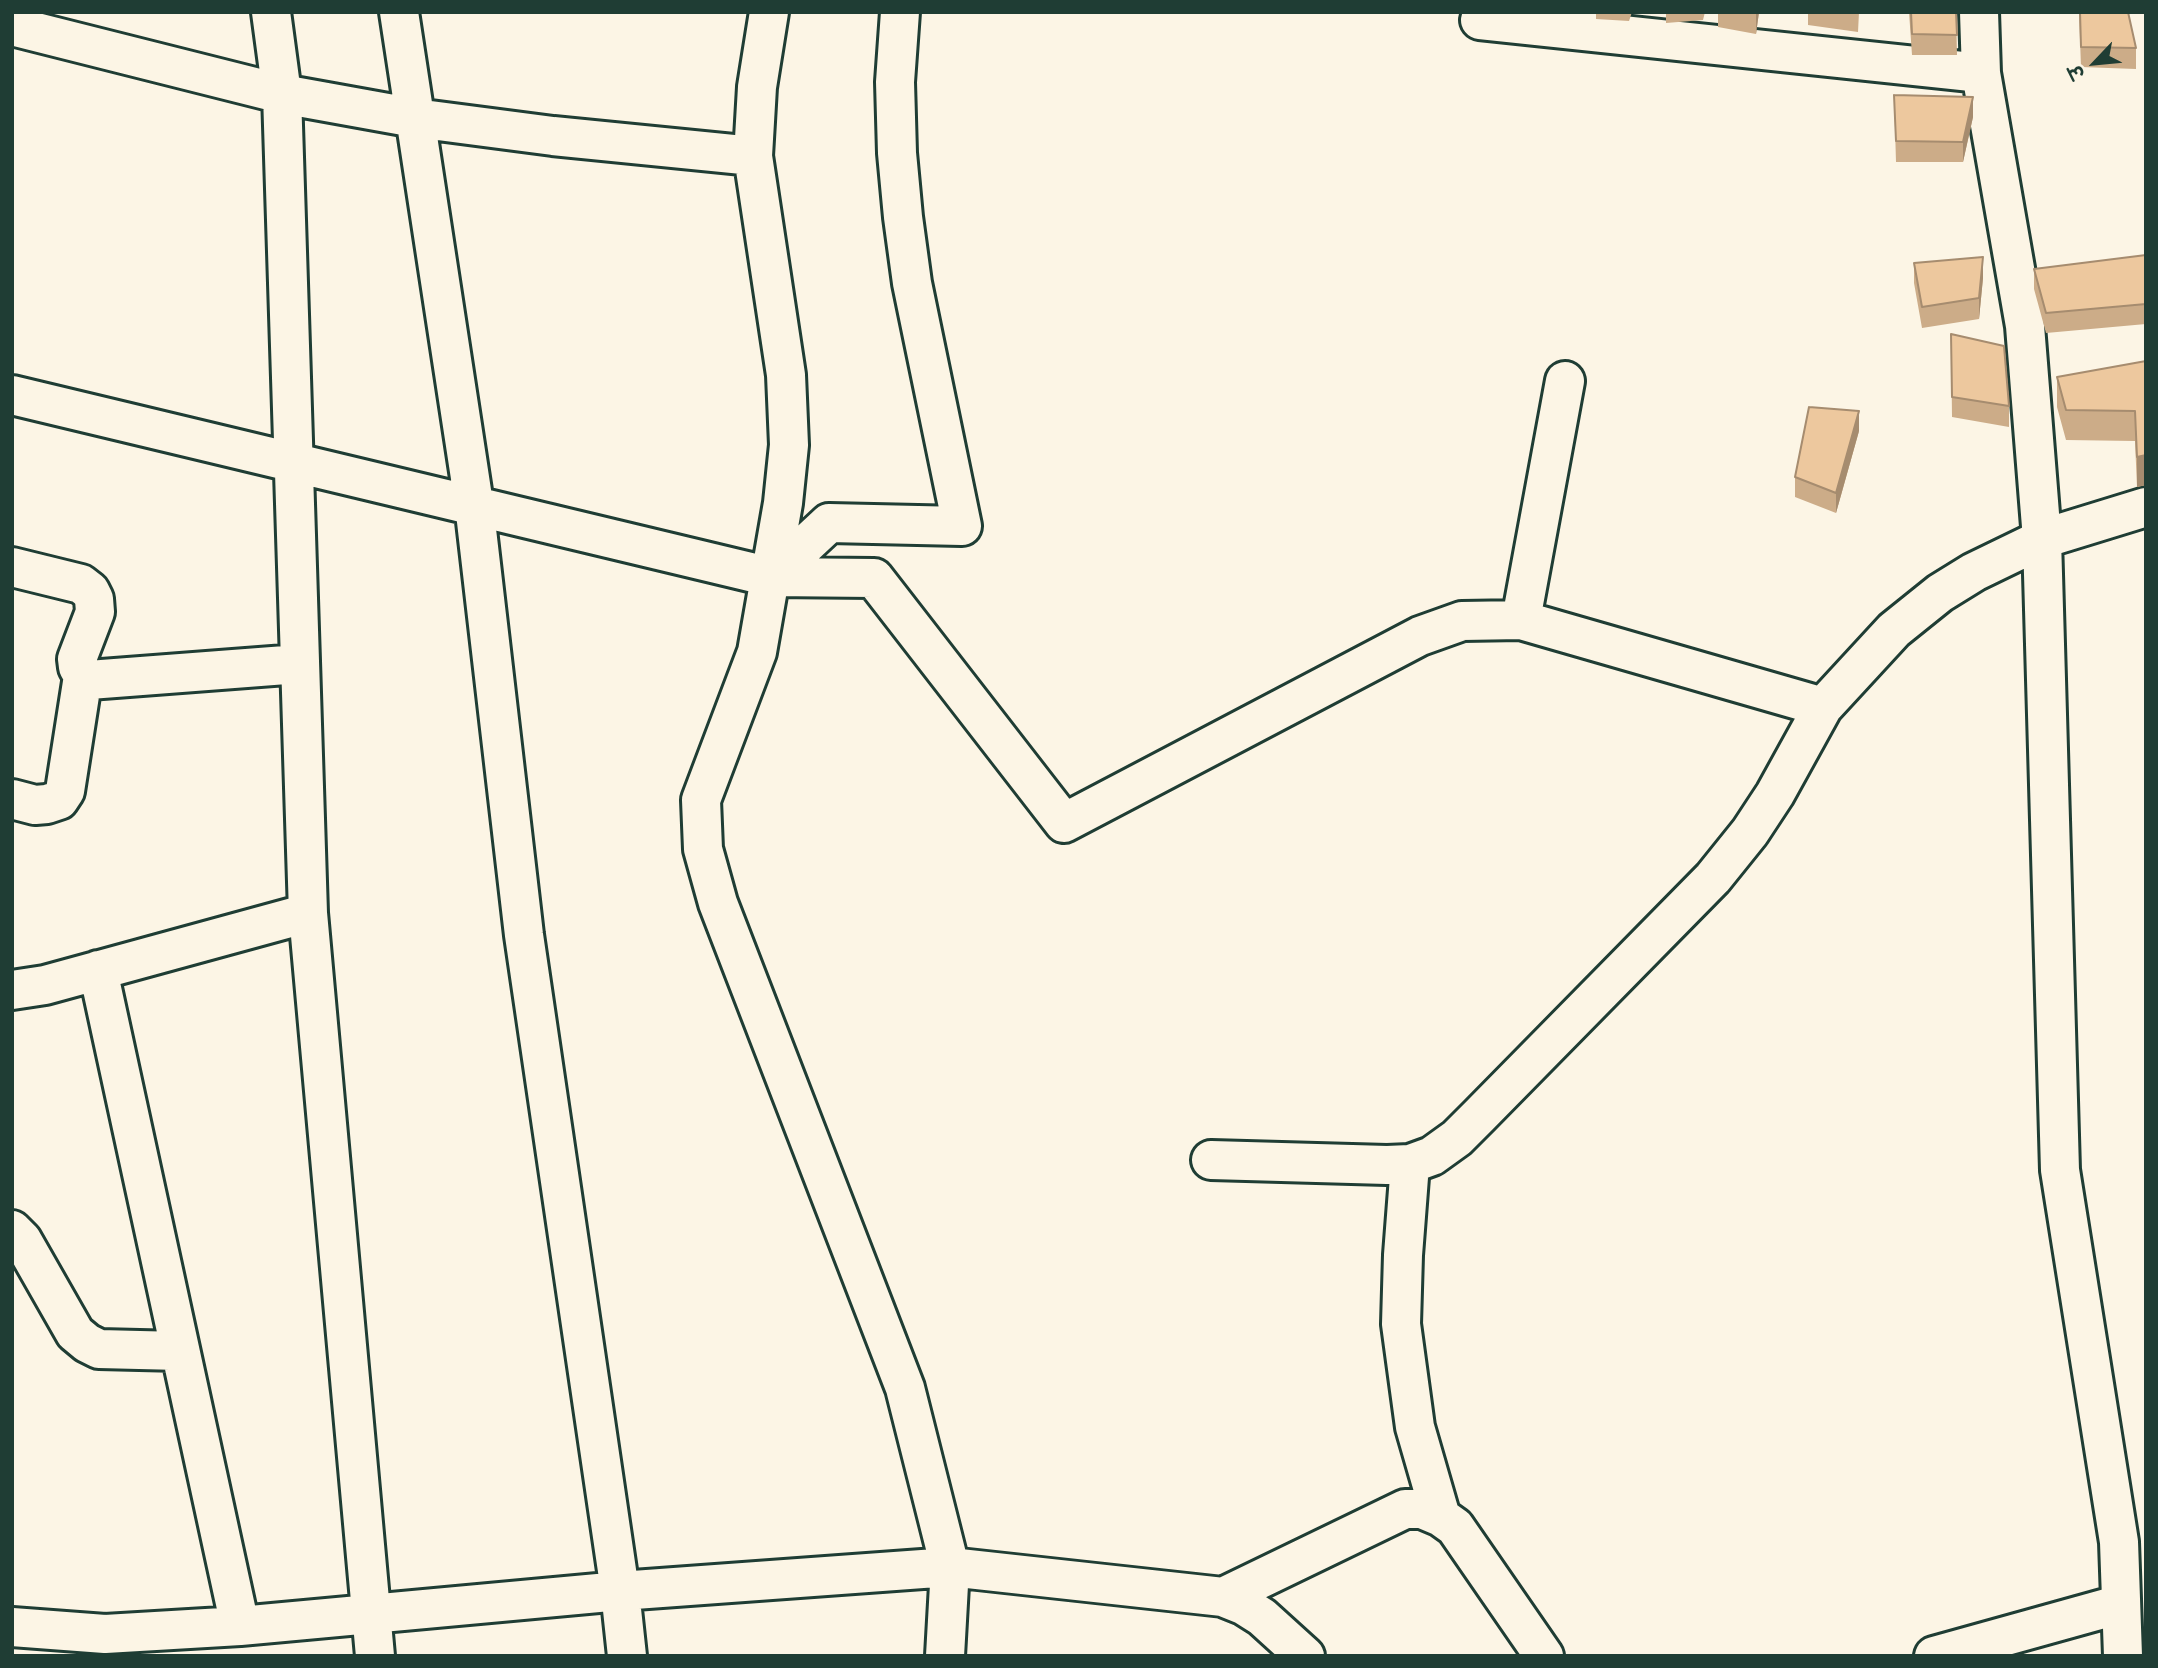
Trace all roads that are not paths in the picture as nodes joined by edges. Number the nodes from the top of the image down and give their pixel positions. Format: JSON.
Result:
{"nodes":[{"id":1,"x":271,"y":12,"type":"edge"},
{"id":2,"x":399,"y":12,"type":"edge"},
{"id":3,"x":769,"y":12,"type":"edge"},
{"id":4,"x":900,"y":12,"type":"edge"},
{"id":5,"x":1979,"y":12,"type":"edge"},
{"id":6,"x":1480,"y":20,"type":"dead end"},
{"id":7,"x":12,"y":26,"type":"edge"},
{"id":8,"x":1981,"y":73,"type":"junction"},
{"id":9,"x":282,"y":94,"type":"junction"},
{"id":10,"x":415,"y":118,"type":"junction"},
{"id":11,"x":753,"y":156,"type":"junction"},
{"id":12,"x":1565,"y":381,"type":"dead end"},
{"id":13,"x":12,"y":395,"type":"edge"},
{"id":14,"x":294,"y":462,"type":"junction"},
{"id":15,"x":474,"y":505,"type":"junction"},
{"id":16,"x":2146,"y":506,"type":"edge"},
{"id":17,"x":2042,"y":539,"type":"junction"},
{"id":18,"x":12,"y":567,"type":"edge"},
{"id":19,"x":771,"y":577,"type":"junction"},
{"id":20,"x":1521,"y":620,"type":"junction"},
{"id":21,"x":299,"y":664,"type":"junction"},
{"id":22,"x":83,"y":676,"type":"junction"},
{"id":23,"x":1823,"y":707,"type":"junction"},
{"id":24,"x":12,"y":799,"type":"edge"},
{"id":25,"x":308,"y":913,"type":"junction"},
{"id":26,"x":98,"y":970,"type":"junction"},
{"id":27,"x":12,"y":990,"type":"edge"},
{"id":28,"x":1211,"y":1160,"type":"dead end"},
{"id":29,"x":1410,"y":1164,"type":"junction"},
{"id":30,"x":12,"y":1230,"type":"edge"},
{"id":31,"x":180,"y":1351,"type":"junction"},
{"id":32,"x":1441,"y":1517,"type":"junction"},
{"id":33,"x":2132,"y":1540,"type":"edge"},
{"id":34,"x":950,"y":1567,"type":"junction"},
{"id":35,"x":620,"y":1591,"type":"junction"},
{"id":36,"x":1223,"y":1597,"type":"junction"},
{"id":37,"x":2121,"y":1604,"type":"junction"},
{"id":38,"x":370,"y":1614,"type":"junction"},
{"id":39,"x":240,"y":1626,"type":"junction"},
{"id":40,"x":12,"y":1628,"type":"edge"},
{"id":41,"x":375,"y":1656,"type":"edge"},
{"id":42,"x":628,"y":1656,"type":"edge"},
{"id":43,"x":945,"y":1656,"type":"edge"},
{"id":44,"x":1305,"y":1656,"type":"edge"},
{"id":45,"x":1544,"y":1656,"type":"edge"},
{"id":46,"x":1934,"y":1656,"type":"edge"},
{"id":47,"x":2123,"y":1656,"type":"edge"}],
"edges":[{"from":1,"to":9,"type":"street"},
{"from":2,"to":10,"type":"street"},
{"from":3,"to":11,"type":"street"},
{"from":4,"to":19,"type":"street"},
{"from":5,"to":8,"type":"street"},
{"from":6,"to":8,"type":"street"},
{"from":7,"to":9,"type":"street"},
{"from":8,"to":17,"type":"street"},
{"from":9,"to":10,"type":"street"},
{"from":9,"to":14,"type":"street"},
{"from":10,"to":11,"type":"street"},
{"from":10,"to":15,"type":"street"},
{"from":11,"to":19,"type":"street"},
{"from":12,"to":20,"type":"street"},
{"from":13,"to":14,"type":"street"},
{"from":14,"to":15,"type":"street"},
{"from":14,"to":21,"type":"street"},
{"from":15,"to":19,"type":"street"},
{"from":15,"to":35,"type":"street"},
{"from":16,"to":17,"type":"street"},
{"from":17,"to":23,"type":"street"},
{"from":17,"to":33,"type":"street"},
{"from":18,"to":22,"type":"street"},
{"from":19,"to":20,"type":"street"},
{"from":19,"to":34,"type":"street"},
{"from":20,"to":23,"type":"street"},
{"from":21,"to":22,"type":"street"},
{"from":21,"to":25,"type":"street"},
{"from":22,"to":24,"type":"street"},
{"from":23,"to":29,"type":"street"},
{"from":25,"to":26,"type":"street"},
{"from":25,"to":38,"type":"street"},
{"from":26,"to":27,"type":"street"},
{"from":26,"to":31,"type":"street"},
{"from":28,"to":29,"type":"street"},
{"from":29,"to":32,"type":"street"},
{"from":30,"to":31,"type":"street"},
{"from":31,"to":39,"type":"street"},
{"from":32,"to":36,"type":"street"},
{"from":32,"to":45,"type":"street"},
{"from":33,"to":37,"type":"street"},
{"from":34,"to":35,"type":"street"},
{"from":34,"to":36,"type":"street"},
{"from":34,"to":43,"type":"street"},
{"from":35,"to":38,"type":"street"},
{"from":35,"to":42,"type":"street"},
{"from":36,"to":44,"type":"street"},
{"from":37,"to":46,"type":"street"},
{"from":37,"to":47,"type":"street"},
{"from":38,"to":39,"type":"street"},
{"from":38,"to":41,"type":"street"},
{"from":39,"to":40,"type":"street"}]}
